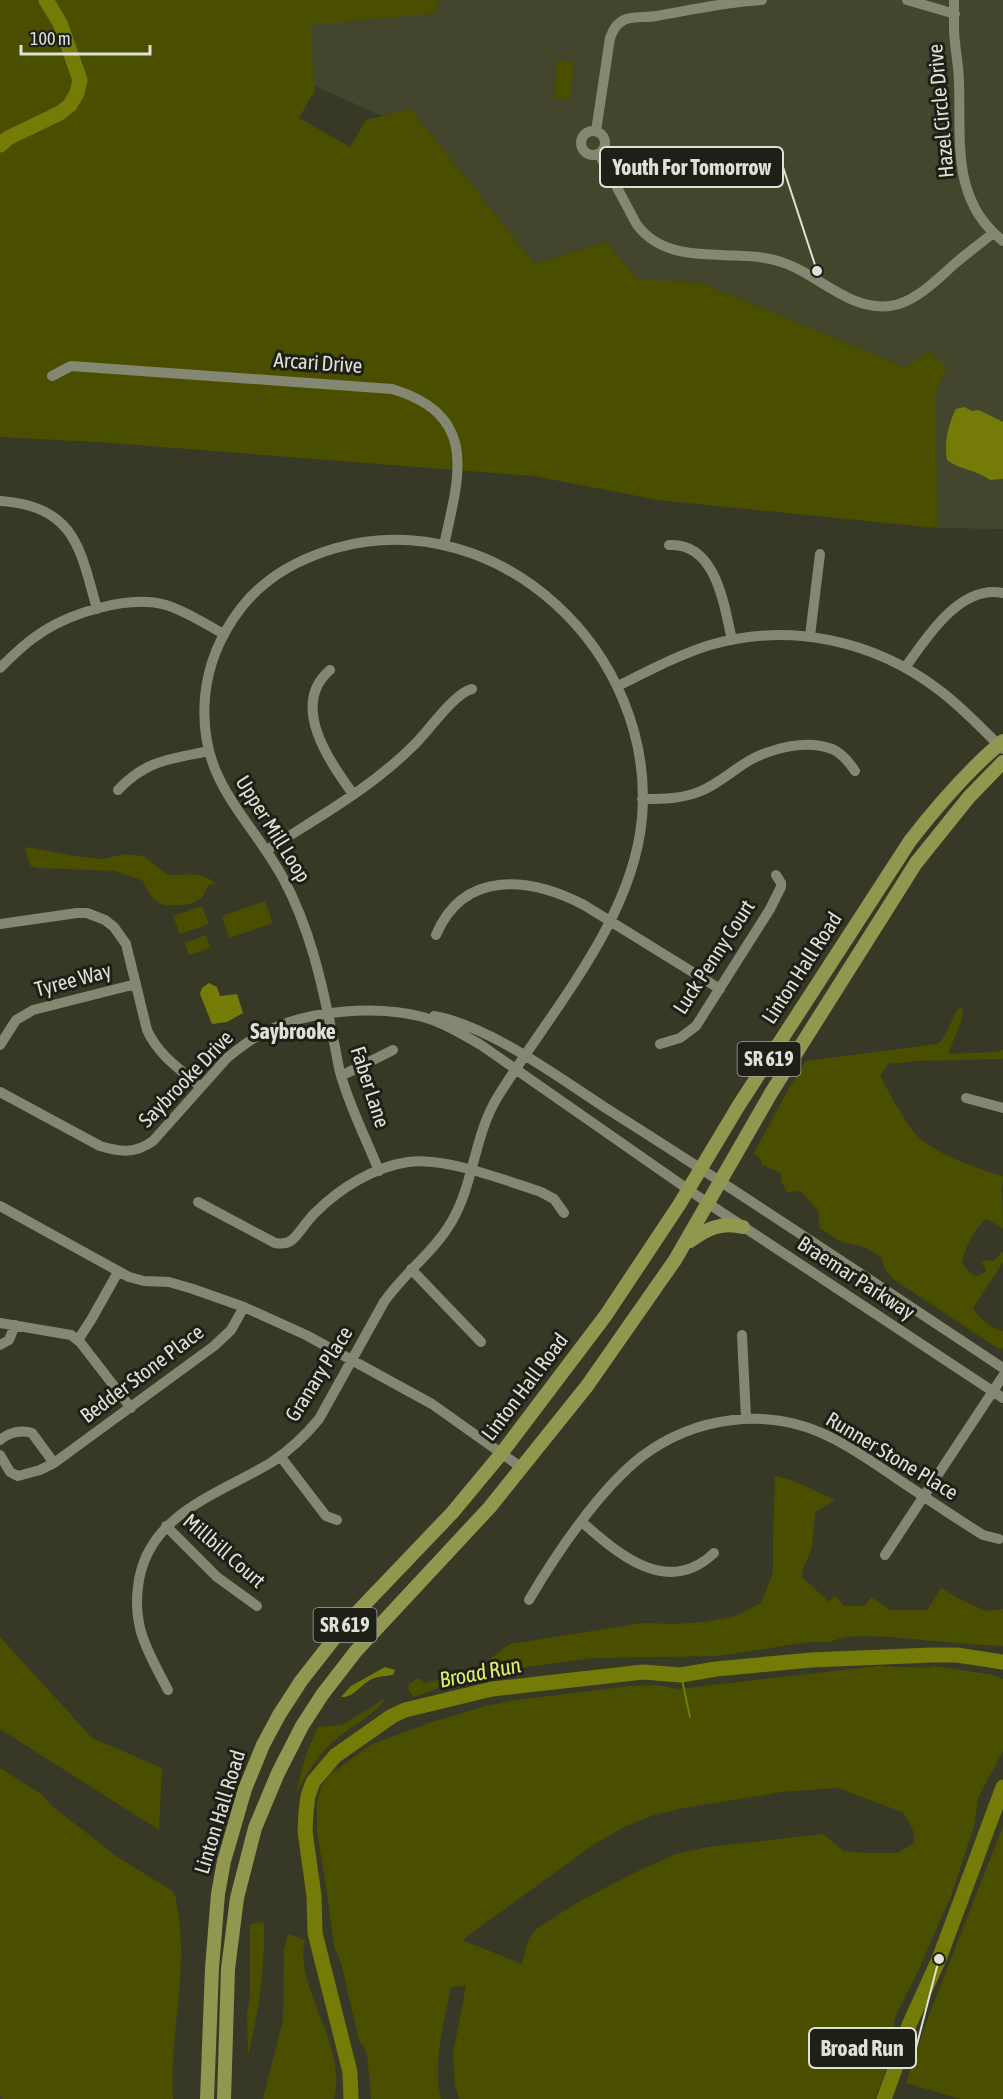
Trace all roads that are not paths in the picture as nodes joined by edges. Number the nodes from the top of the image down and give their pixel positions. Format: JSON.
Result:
{"nodes":[{"id":1,"x":762,"y":0,"type":"edge"},
{"id":2,"x":907,"y":0,"type":"edge"},
{"id":3,"x":954,"y":0,"type":"edge"},
{"id":4,"x":955,"y":14,"type":"junction"},
{"id":5,"x":596,"y":131,"type":"junction"},
{"id":6,"x":599,"y":154,"type":"junction"},
{"id":7,"x":993,"y":233,"type":"junction"},
{"id":8,"x":1003,"y":240,"type":"edge"},
{"id":9,"x":52,"y":376,"type":"dead end"},
{"id":10,"x":0,"y":501,"type":"edge"},
{"id":11,"x":444,"y":545,"type":"junction"},
{"id":12,"x":669,"y":545,"type":"dead end"},
{"id":13,"x":820,"y":554,"type":"dead end"},
{"id":14,"x":1003,"y":593,"type":"edge"},
{"id":15,"x":97,"y":609,"type":"junction"},
{"id":16,"x":224,"y":634,"type":"junction"},
{"id":17,"x":810,"y":636,"type":"junction"},
{"id":18,"x":732,"y":640,"type":"junction"},
{"id":19,"x":0,"y":668,"type":"edge"},
{"id":20,"x":905,"y":668,"type":"junction"},
{"id":21,"x":330,"y":670,"type":"dead end"},
{"id":22,"x":618,"y":686,"type":"junction"},
{"id":23,"x":472,"y":689,"type":"dead end"},
{"id":24,"x":1002,"y":745,"type":"edge"},
{"id":25,"x":209,"y":751,"type":"junction"},
{"id":26,"x":1003,"y":762,"type":"edge"},
{"id":27,"x":855,"y":771,"type":"dead end"},
{"id":28,"x":118,"y":790,"type":"dead end"},
{"id":29,"x":353,"y":794,"type":"junction"},
{"id":30,"x":642,"y":799,"type":"junction"},
{"id":31,"x":267,"y":850,"type":"junction"},
{"id":32,"x":776,"y":875,"type":"dead end"},
{"id":33,"x":610,"y":920,"type":"junction"},
{"id":34,"x":0,"y":924,"type":"edge"},
{"id":35,"x":436,"y":936,"type":"dead end"},
{"id":36,"x":136,"y":984,"type":"junction"},
{"id":37,"x":720,"y":989,"type":"junction"},
{"id":38,"x":328,"y":1014,"type":"junction"},
{"id":39,"x":410,"y":1015,"type":"junction"},
{"id":40,"x":660,"y":1044,"type":"dead end"},
{"id":41,"x":0,"y":1045,"type":"edge"},
{"id":42,"x":393,"y":1050,"type":"dead end"},
{"id":43,"x":525,"y":1057,"type":"junction"},
{"id":44,"x":516,"y":1070,"type":"junction"},
{"id":45,"x":341,"y":1076,"type":"junction"},
{"id":46,"x":201,"y":1087,"type":"junction"},
{"id":47,"x":0,"y":1092,"type":"edge"},
{"id":48,"x":966,"y":1098,"type":"dead end"},
{"id":49,"x":1003,"y":1108,"type":"edge"},
{"id":50,"x":700,"y":1168,"type":"junction"},
{"id":51,"x":379,"y":1171,"type":"junction"},
{"id":52,"x":472,"y":1171,"type":"junction"},
{"id":53,"x":722,"y":1182,"type":"junction"},
{"id":54,"x":688,"y":1190,"type":"junction"},
{"id":55,"x":198,"y":1202,"type":"dead end"},
{"id":56,"x":709,"y":1204,"type":"junction"},
{"id":57,"x":1,"y":1208,"type":"edge"},
{"id":58,"x":564,"y":1213,"type":"dead end"},
{"id":59,"x":743,"y":1227,"type":"junction"},
{"id":60,"x":683,"y":1245,"type":"junction"},
{"id":61,"x":411,"y":1269,"type":"junction"},
{"id":62,"x":118,"y":1272,"type":"junction"},
{"id":63,"x":244,"y":1307,"type":"junction"},
{"id":64,"x":0,"y":1323,"type":"edge"},
{"id":65,"x":15,"y":1325,"type":"junction"},
{"id":66,"x":742,"y":1335,"type":"dead end"},
{"id":67,"x":78,"y":1340,"type":"junction"},
{"id":68,"x":481,"y":1342,"type":"dead end"},
{"id":69,"x":0,"y":1345,"type":"edge"},
{"id":70,"x":353,"y":1360,"type":"junction"},
{"id":71,"x":1003,"y":1368,"type":"edge"},
{"id":72,"x":1003,"y":1376,"type":"edge"},
{"id":73,"x":993,"y":1392,"type":"junction"},
{"id":74,"x":1003,"y":1398,"type":"edge"},
{"id":75,"x":131,"y":1408,"type":"junction"},
{"id":76,"x":746,"y":1418,"type":"junction"},
{"id":77,"x":0,"y":1440,"type":"edge"},
{"id":78,"x":501,"y":1454,"type":"junction"},
{"id":79,"x":0,"y":1455,"type":"edge"},
{"id":80,"x":280,"y":1456,"type":"junction"},
{"id":81,"x":54,"y":1463,"type":"junction"},
{"id":82,"x":522,"y":1468,"type":"junction"},
{"id":83,"x":923,"y":1496,"type":"junction"},
{"id":84,"x":337,"y":1520,"type":"dead end"},
{"id":85,"x":582,"y":1522,"type":"junction"},
{"id":86,"x":165,"y":1526,"type":"junction"},
{"id":87,"x":999,"y":1539,"type":"dead end"},
{"id":88,"x":714,"y":1553,"type":"dead end"},
{"id":89,"x":885,"y":1555,"type":"dead end"},
{"id":90,"x":528,"y":1600,"type":"dead end"},
{"id":91,"x":257,"y":1606,"type":"dead end"},
{"id":92,"x":168,"y":1690,"type":"dead end"},
{"id":93,"x":207,"y":2099,"type":"edge"},
{"id":94,"x":224,"y":2099,"type":"edge"}],
"edges":[{"from":1,"to":5,"type":"street"},
{"from":2,"to":4,"type":"street","name":"Hazel Circle Drive"},
{"from":3,"to":4,"type":"street","name":"Hazel Circle Drive"},
{"from":4,"to":7,"type":"street","name":"Hazel Circle Drive"},
{"from":5,"to":6,"type":"street"},
{"from":5,"to":6,"type":"street"},
{"from":6,"to":7,"type":"street"},
{"from":7,"to":8,"type":"street","name":"Hazel Circle Drive"},
{"from":9,"to":11,"type":"street","name":"Arcari Drive"},
{"from":10,"to":15,"type":"street"},
{"from":11,"to":16,"type":"street","name":"Upper Mill Loop"},
{"from":11,"to":22,"type":"street","name":"Upper Mill Loop"},
{"from":12,"to":18,"type":"street"},
{"from":13,"to":17,"type":"street"},
{"from":14,"to":20,"type":"street"},
{"from":15,"to":16,"type":"street"},
{"from":15,"to":19,"type":"street"},
{"from":16,"to":25,"type":"street","name":"Upper Mill Loop"},
{"from":17,"to":18,"type":"street"},
{"from":17,"to":20,"type":"street"},
{"from":18,"to":22,"type":"street"},
{"from":20,"to":24,"type":"street"},
{"from":21,"to":29,"type":"street"},
{"from":22,"to":30,"type":"street","name":"Upper Mill Loop"},
{"from":23,"to":29,"type":"street"},
{"from":24,"to":50,"type":"main road","name":"Linton Hall Road","number":"SR 619"},
{"from":25,"to":28,"type":"street"},
{"from":25,"to":31,"type":"street","name":"Upper Mill Loop"},
{"from":26,"to":53,"type":"main road","name":"Linton Hall Road","number":"SR 619"},
{"from":27,"to":30,"type":"street"},
{"from":29,"to":31,"type":"street"},
{"from":30,"to":33,"type":"street","name":"Upper Mill Loop"},
{"from":31,"to":38,"type":"street","name":"Upper Mill Loop"},
{"from":32,"to":37,"type":"street","name":"Luck Penny Court"},
{"from":33,"to":35,"type":"street"},
{"from":33,"to":37,"type":"street"},
{"from":33,"to":43,"type":"street","name":"Upper Mill Loop"},
{"from":34,"to":36,"type":"street"},
{"from":36,"to":41,"type":"street","name":"Tyree Way"},
{"from":36,"to":46,"type":"street"},
{"from":37,"to":40,"type":"street","name":"Luck Penny Court"},
{"from":38,"to":39,"type":"street","name":"Saybrooke Drive"},
{"from":38,"to":45,"type":"street","name":"Faber Lane"},
{"from":38,"to":46,"type":"street","name":"Saybrooke Drive"},
{"from":39,"to":43,"type":"street","name":"Saybrooke Drive"},
{"from":39,"to":44,"type":"street","name":"Saybrooke Drive"},
{"from":42,"to":45,"type":"street"},
{"from":43,"to":44,"type":"street","name":"Upper Mill Loop"},
{"from":43,"to":50,"type":"street","name":"Saybrooke Drive"},
{"from":44,"to":52,"type":"street","name":"Granary Place"},
{"from":44,"to":54,"type":"street","name":"Saybrooke Drive"},
{"from":45,"to":51,"type":"street","name":"Faber Lane"},
{"from":46,"to":47,"type":"street","name":"Saybrooke Drive"},
{"from":48,"to":49,"type":"street"},
{"from":50,"to":53,"type":"street","name":"Braemar Parkway"},
{"from":50,"to":54,"type":"main road","name":"Linton Hall Road","number":"SR 619"},
{"from":51,"to":52,"type":"street"},
{"from":51,"to":55,"type":"street"},
{"from":52,"to":58,"type":"street"},
{"from":52,"to":61,"type":"street","name":"Granary Place"},
{"from":53,"to":56,"type":"main road","name":"Linton Hall Road","number":"SR 619"},
{"from":53,"to":71,"type":"street","name":"Braemar Parkway"},
{"from":54,"to":56,"type":"street","name":"Braemar Parkway"},
{"from":54,"to":78,"type":"main road","name":"Linton Hall Road","number":"SR 619"},
{"from":56,"to":59,"type":"street","name":"Braemar Parkway"},
{"from":56,"to":60,"type":"main road","name":"Linton Hall Road","number":"SR 619"},
{"from":57,"to":62,"type":"street"},
{"from":59,"to":60,"type":"main road"},
{"from":59,"to":73,"type":"street","name":"Braemar Parkway"},
{"from":60,"to":82,"type":"main road","name":"Linton Hall Road","number":"SR 619"},
{"from":61,"to":68,"type":"street"},
{"from":61,"to":70,"type":"street","name":"Granary Place"},
{"from":62,"to":63,"type":"street"},
{"from":62,"to":67,"type":"street"},
{"from":63,"to":70,"type":"street"},
{"from":63,"to":75,"type":"street","name":"Bedder Stone Place"},
{"from":64,"to":65,"type":"street"},
{"from":65,"to":67,"type":"street"},
{"from":65,"to":69,"type":"street"},
{"from":66,"to":76,"type":"street"},
{"from":67,"to":75,"type":"street"},
{"from":70,"to":78,"type":"street"},
{"from":70,"to":80,"type":"street","name":"Granary Place"},
{"from":72,"to":73,"type":"street"},
{"from":73,"to":74,"type":"street","name":"Braemar Parkway"},
{"from":73,"to":83,"type":"street"},
{"from":75,"to":81,"type":"street","name":"Bedder Stone Place"},
{"from":76,"to":83,"type":"street","name":"Runner Stone Place"},
{"from":76,"to":85,"type":"street","name":"Runner Stone Place"},
{"from":77,"to":81,"type":"street"},
{"from":78,"to":82,"type":"street"},
{"from":78,"to":93,"type":"main road","name":"Linton Hall Road","number":"SR 619"},
{"from":79,"to":81,"type":"street","name":"Bedder Stone Place"},
{"from":80,"to":84,"type":"street"},
{"from":80,"to":86,"type":"street","name":"Granary Place"},
{"from":82,"to":94,"type":"main road","name":"Linton Hall Road","number":"SR 619"},
{"from":83,"to":87,"type":"street","name":"Runner Stone Place"},
{"from":83,"to":89,"type":"street"},
{"from":85,"to":88,"type":"street"},
{"from":85,"to":90,"type":"street","name":"Runner Stone Place"},
{"from":86,"to":91,"type":"street","name":"Millbill Court"},
{"from":86,"to":92,"type":"street","name":"Granary Place"}]}
